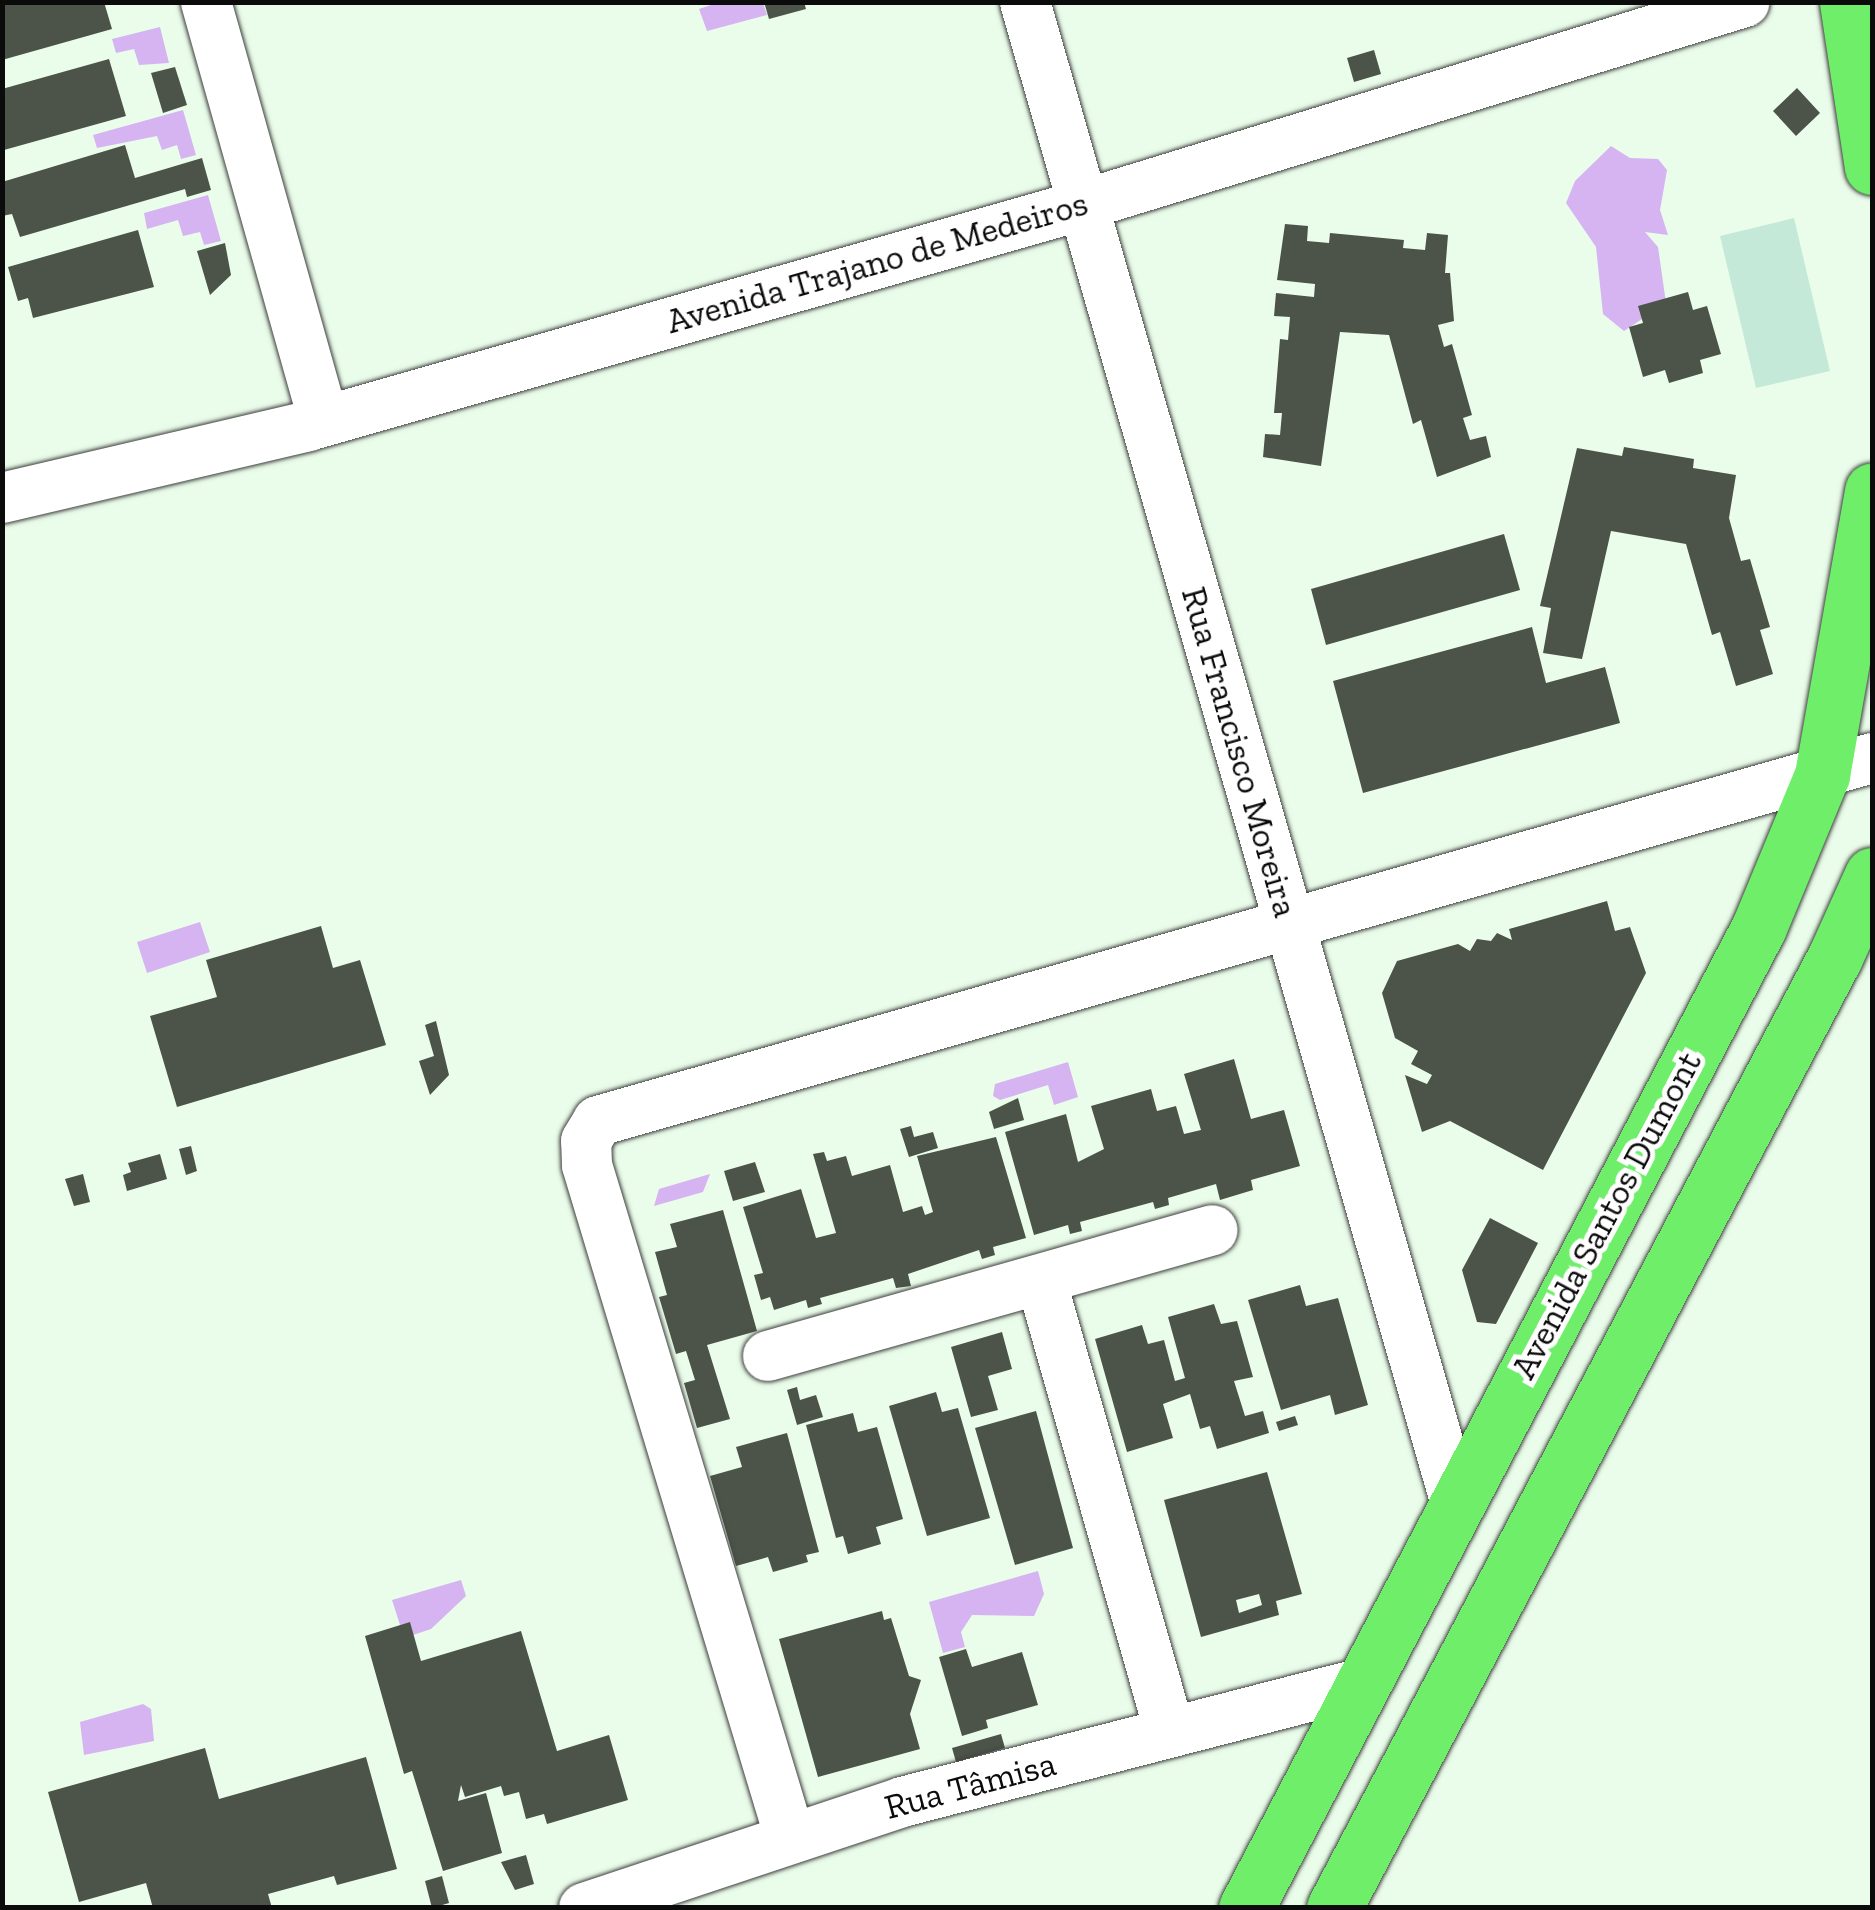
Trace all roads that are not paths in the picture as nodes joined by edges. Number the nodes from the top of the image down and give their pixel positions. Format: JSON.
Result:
{"nodes":[{"id":1,"x":206,"y":2,"type":"edge"},
{"id":2,"x":1025,"y":2,"type":"edge"},
{"id":3,"x":1745,"y":2,"type":"edge"},
{"id":4,"x":1847,"y":2,"type":"edge"},
{"id":5,"x":1872,"y":167,"type":"edge"},
{"id":6,"x":1083,"y":205,"type":"junction"},
{"id":7,"x":323,"y":418,"type":"junction"},
{"id":8,"x":1872,"y":490,"type":"edge"},
{"id":9,"x":2,"y":498,"type":"edge"},
{"id":10,"x":1848,"y":767,"type":"edge"},
{"id":11,"x":1872,"y":875,"type":"edge"},
{"id":12,"x":1290,"y":926,"type":"junction"},
{"id":13,"x":1759,"y":927,"type":"junction"},
{"id":14,"x":1836,"y":957,"type":"junction"},
{"id":15,"x":1212,"y":1230,"type":"dead end"},
{"id":16,"x":1041,"y":1280,"type":"junction"},
{"id":17,"x":768,"y":1356,"type":"dead end"},
{"id":18,"x":1455,"y":1500,"type":"junction"},
{"id":19,"x":1363,"y":1682,"type":"junction"},
{"id":20,"x":1170,"y":1732,"type":"junction"},
{"id":21,"x":790,"y":1838,"type":"junction"},
{"id":22,"x":1256,"y":1889,"type":"edge"},
{"id":23,"x":584,"y":1908,"type":"edge"},
{"id":24,"x":1331,"y":1908,"type":"edge"}],
"edges":[{"from":1,"to":7,"type":"street"},
{"from":2,"to":6,"type":"street","name":"Rua Francisco Moreira"},
{"from":3,"to":6,"type":"street","name":"Avenida Trajano de Medeiros"},
{"from":4,"to":5,"type":"main road"},
{"from":6,"to":7,"type":"street","name":"Avenida Trajano de Medeiros"},
{"from":6,"to":12,"type":"street","name":"Rua Francisco Moreira"},
{"from":7,"to":9,"type":"street","name":"Avenida Trajano de Medeiros"},
{"from":8,"to":10,"type":"main road","name":"Avenida Santos Dumont"},
{"from":10,"to":12,"type":"street"},
{"from":10,"to":13,"type":"main road","name":"Avenida Santos Dumont"},
{"from":11,"to":14,"type":"main road"},
{"from":12,"to":18,"type":"street","name":"Rua Francisco Moreira"},
{"from":12,"to":21,"type":"street"},
{"from":13,"to":14,"type":"main road"},
{"from":13,"to":18,"type":"main road","name":"Avenida Santos Dumont"},
{"from":14,"to":24,"type":"main road"},
{"from":15,"to":16,"type":"street"},
{"from":16,"to":17,"type":"street"},
{"from":16,"to":20,"type":"street"},
{"from":18,"to":19,"type":"main road","name":"Avenida Santos Dumont"},
{"from":19,"to":20,"type":"street","name":"Rua Tâmisa"},
{"from":19,"to":22,"type":"main road","name":"Avenida Santos Dumont"},
{"from":20,"to":21,"type":"street","name":"Rua Tâmisa"},
{"from":21,"to":23,"type":"street","name":"Rua Tâmisa"},
{"from":22,"to":24,"type":"main road"}]}
